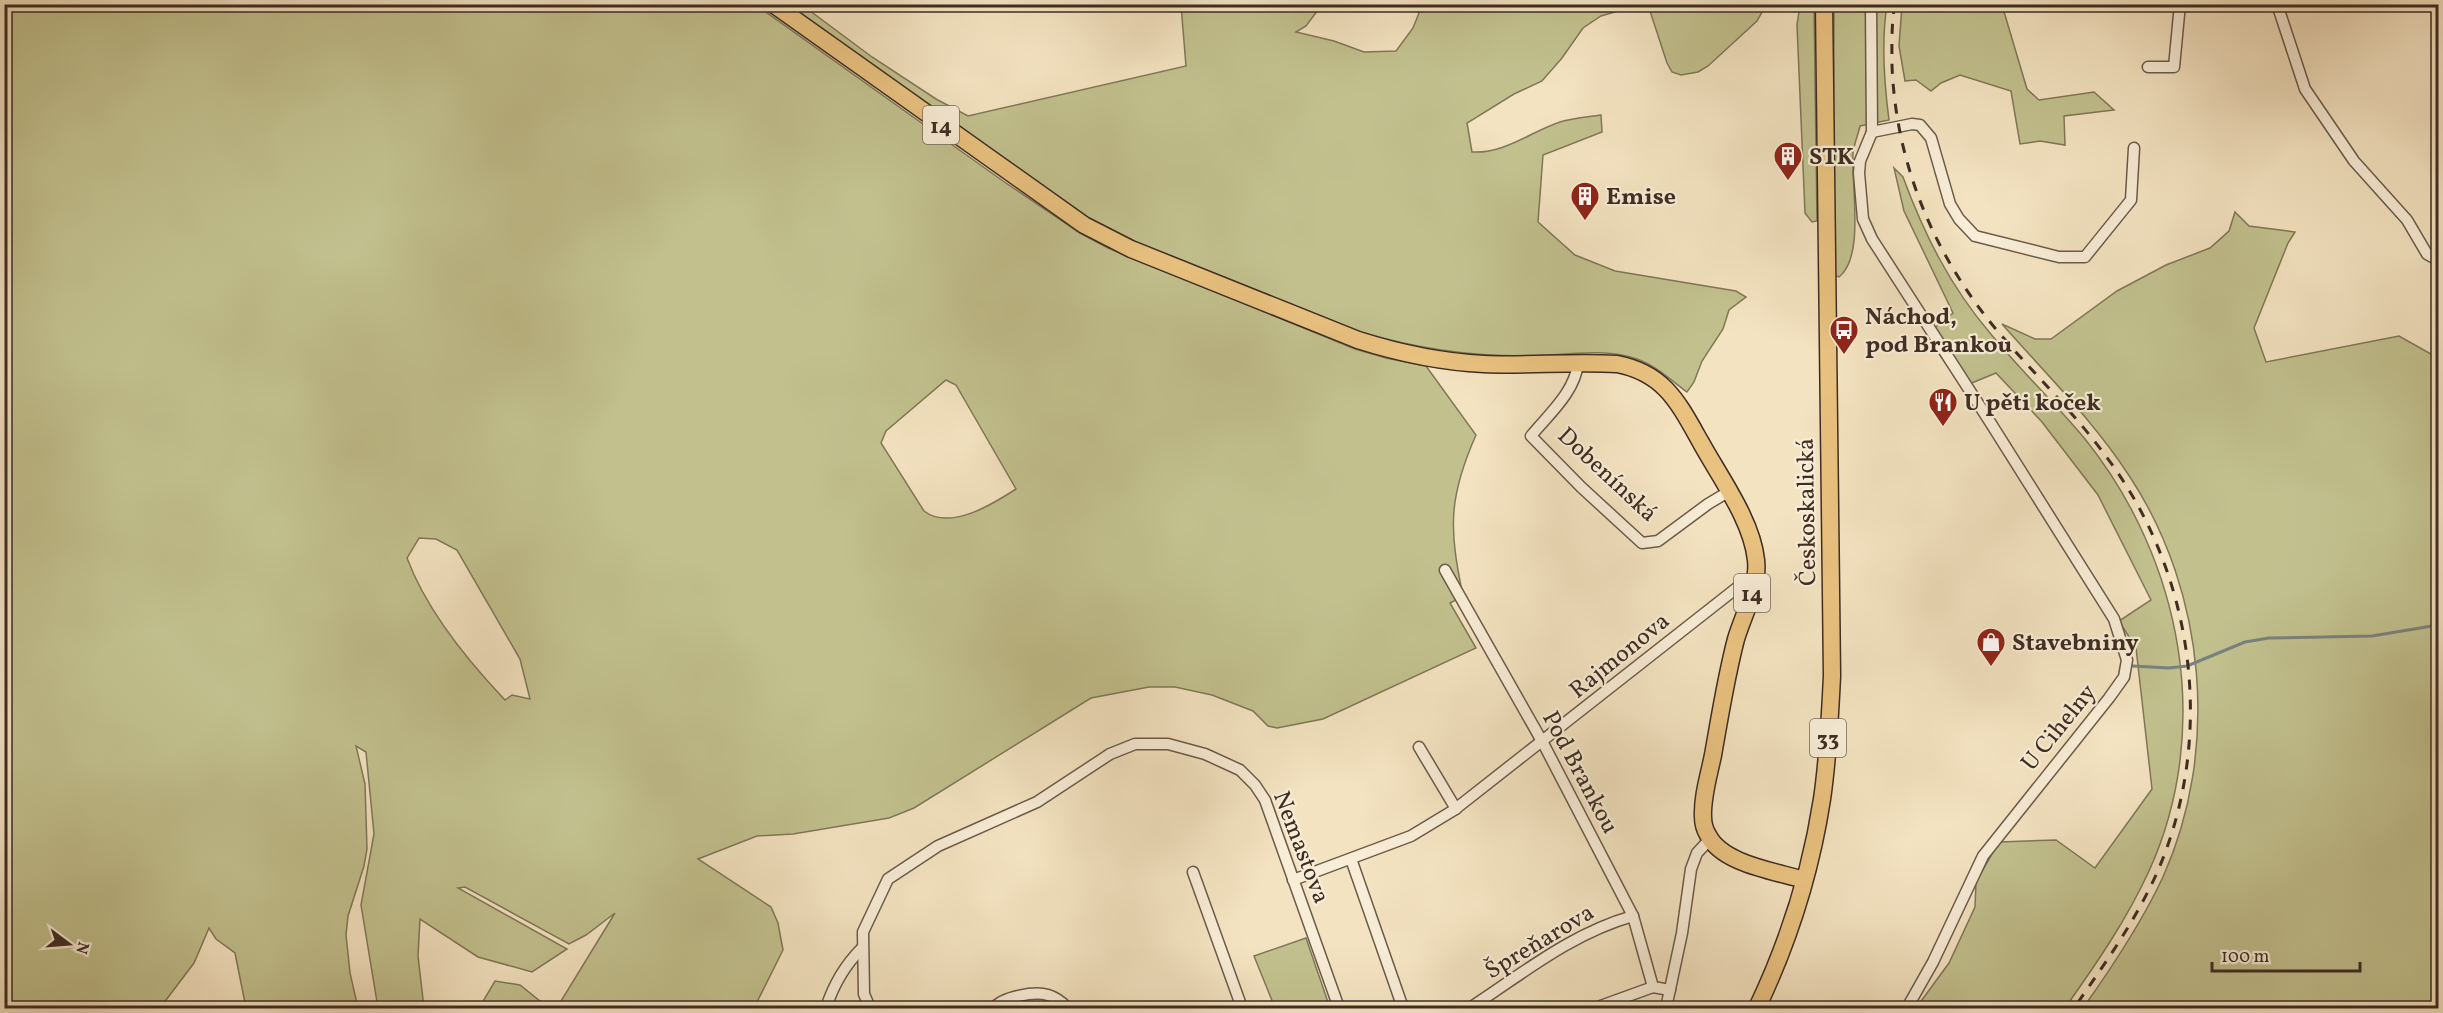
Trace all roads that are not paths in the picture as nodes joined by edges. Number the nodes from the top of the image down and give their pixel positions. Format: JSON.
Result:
{"nodes":[{"id":1,"x":773,"y":4,"type":"edge"},
{"id":2,"x":1824,"y":4,"type":"edge"},
{"id":3,"x":1871,"y":4,"type":"edge"},
{"id":4,"x":2180,"y":4,"type":"edge"},
{"id":5,"x":2277,"y":4,"type":"edge"},
{"id":6,"x":2148,"y":67,"type":"dead end"},
{"id":7,"x":1872,"y":132,"type":"junction"},
{"id":8,"x":2134,"y":148,"type":"dead end"},
{"id":9,"x":2439,"y":260,"type":"edge"},
{"id":10,"x":1578,"y":363,"type":"junction"},
{"id":11,"x":1728,"y":492,"type":"junction"},
{"id":12,"x":1444,"y":570,"type":"dead end"},
{"id":13,"x":1754,"y":585,"type":"junction"},
{"id":14,"x":1543,"y":743,"type":"junction"},
{"id":15,"x":1419,"y":747,"type":"dead end"},
{"id":16,"x":1456,"y":809,"type":"junction"},
{"id":17,"x":1710,"y":839,"type":"junction"},
{"id":18,"x":1351,"y":859,"type":"junction"},
{"id":19,"x":1193,"y":872,"type":"dead end"},
{"id":20,"x":1293,"y":880,"type":"junction"},
{"id":21,"x":1804,"y":880,"type":"junction"},
{"id":22,"x":1633,"y":916,"type":"junction"},
{"id":23,"x":862,"y":948,"type":"junction"},
{"id":24,"x":1653,"y":987,"type":"junction"},
{"id":25,"x":1670,"y":990,"type":"junction"},
{"id":26,"x":826,"y":1008,"type":"edge"},
{"id":27,"x":870,"y":1008,"type":"edge"},
{"id":28,"x":993,"y":1008,"type":"edge"},
{"id":29,"x":1068,"y":1008,"type":"edge"},
{"id":30,"x":1242,"y":1008,"type":"edge"},
{"id":31,"x":1339,"y":1008,"type":"edge"},
{"id":32,"x":1403,"y":1008,"type":"edge"},
{"id":33,"x":1470,"y":1008,"type":"edge"},
{"id":34,"x":1595,"y":1008,"type":"edge"},
{"id":35,"x":1666,"y":1008,"type":"edge"},
{"id":36,"x":1756,"y":1008,"type":"edge"},
{"id":37,"x":1907,"y":1008,"type":"edge"}],
"edges":[{"from":1,"to":10,"type":"main road","number":"14"},
{"from":2,"to":21,"type":"main road","name":"Českoskalická","number":"33"},
{"from":3,"to":7,"type":"street"},
{"from":4,"to":6,"type":"street"},
{"from":5,"to":9,"type":"street"},
{"from":7,"to":8,"type":"street"},
{"from":7,"to":37,"type":"street","name":"U Cihelny"},
{"from":10,"to":11,"type":"main road","number":"14"},
{"from":10,"to":11,"type":"street","name":"Dobenínská"},
{"from":11,"to":13,"type":"main road","number":"14"},
{"from":12,"to":14,"type":"street","name":"Pod Brankou"},
{"from":13,"to":14,"type":"street","name":"Rajmonova"},
{"from":13,"to":17,"type":"main road","number":"14"},
{"from":14,"to":16,"type":"street","name":"Rajmonova"},
{"from":14,"to":22,"type":"street","name":"Pod Brankou"},
{"from":15,"to":16,"type":"street"},
{"from":16,"to":18,"type":"street","name":"Rajmonova"},
{"from":17,"to":21,"type":"main road"},
{"from":17,"to":25,"type":"street"},
{"from":18,"to":20,"type":"street","name":"Rajmonova"},
{"from":18,"to":32,"type":"street"},
{"from":19,"to":30,"type":"street"},
{"from":20,"to":23,"type":"street","name":"Nemastova"},
{"from":20,"to":31,"type":"street","name":"Nemastova"},
{"from":21,"to":36,"type":"main road","name":"Českoskalická"},
{"from":22,"to":24,"type":"street","name":"Pod Brankou"},
{"from":22,"to":33,"type":"street","name":"Špreňarova"},
{"from":23,"to":26,"type":"street"},
{"from":23,"to":27,"type":"street"},
{"from":24,"to":25,"type":"street"},
{"from":24,"to":34,"type":"street"},
{"from":25,"to":35,"type":"street"},
{"from":28,"to":29,"type":"street"}]}
